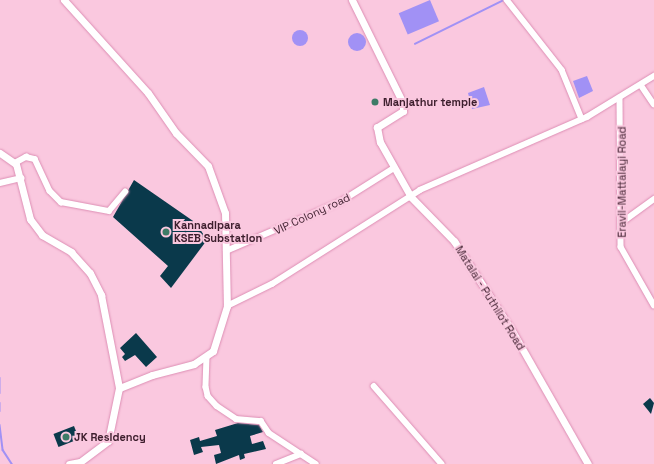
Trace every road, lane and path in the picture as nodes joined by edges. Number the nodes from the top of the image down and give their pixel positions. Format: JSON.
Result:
{"nodes":[{"id":1,"x":64,"y":0,"type":"edge"},
{"id":2,"x":352,"y":0,"type":"edge"},
{"id":3,"x":507,"y":0,"type":"edge"},
{"id":4,"x":654,"y":76,"type":"edge"},
{"id":5,"x":641,"y":84,"type":"junction"},
{"id":6,"x":620,"y":98,"type":"junction"},
{"id":7,"x":654,"y":104,"type":"edge"},
{"id":8,"x":582,"y":119,"type":"junction"},
{"id":9,"x":0,"y":153,"type":"edge"},
{"id":10,"x":15,"y":163,"type":"junction"},
{"id":11,"x":394,"y":168,"type":"junction"},
{"id":12,"x":21,"y":178,"type":"junction"},
{"id":13,"x":0,"y":183,"type":"edge"},
{"id":14,"x":125,"y":192,"type":"dead end"},
{"id":15,"x":411,"y":197,"type":"junction"},
{"id":16,"x":654,"y":199,"type":"edge"},
{"id":17,"x":621,"y":223,"type":"junction"},
{"id":18,"x":226,"y":252,"type":"junction"},
{"id":19,"x":654,"y":305,"type":"edge"},
{"id":20,"x":227,"y":306,"type":"junction"},
{"id":21,"x":207,"y":357,"type":"junction"},
{"id":22,"x":374,"y":386,"type":"dead end"},
{"id":23,"x":119,"y":388,"type":"junction"},
{"id":24,"x":301,"y":454,"type":"junction"},
{"id":25,"x":81,"y":463,"type":"edge"},
{"id":26,"x":69,"y":464,"type":"edge"},
{"id":27,"x":276,"y":464,"type":"edge"},
{"id":28,"x":316,"y":464,"type":"edge"},
{"id":29,"x":442,"y":464,"type":"edge"},
{"id":30,"x":588,"y":464,"type":"edge"}],
"edges":[{"from":1,"to":18,"type":"street"},
{"from":2,"to":11,"type":"street","name":"Matalai - Puthilot Road"},
{"from":3,"to":8,"type":"street"},
{"from":4,"to":5,"type":"street"},
{"from":5,"to":6,"type":"street"},
{"from":5,"to":7,"type":"street"},
{"from":6,"to":8,"type":"street"},
{"from":6,"to":17,"type":"street","name":"Eravil-Mattalayi Road"},
{"from":8,"to":15,"type":"street"},
{"from":9,"to":10,"type":"street"},
{"from":10,"to":12,"type":"street"},
{"from":10,"to":14,"type":"street"},
{"from":11,"to":15,"type":"street","name":"Matalai - Puthilot Road"},
{"from":11,"to":18,"type":"street","name":"VIP Colony road"},
{"from":12,"to":13,"type":"street"},
{"from":12,"to":23,"type":"street"},
{"from":15,"to":20,"type":"street"},
{"from":15,"to":30,"type":"street","name":"Matalai - Puthilot Road"},
{"from":16,"to":17,"type":"street"},
{"from":17,"to":19,"type":"street","name":"Eravil-Mattalayi Road"},
{"from":18,"to":20,"type":"street"},
{"from":20,"to":21,"type":"street"},
{"from":21,"to":23,"type":"street"},
{"from":21,"to":24,"type":"street"},
{"from":22,"to":29,"type":"street"},
{"from":23,"to":25,"type":"street"},
{"from":24,"to":27,"type":"street"},
{"from":24,"to":28,"type":"street"},
{"from":25,"to":26,"type":"street"}]}
